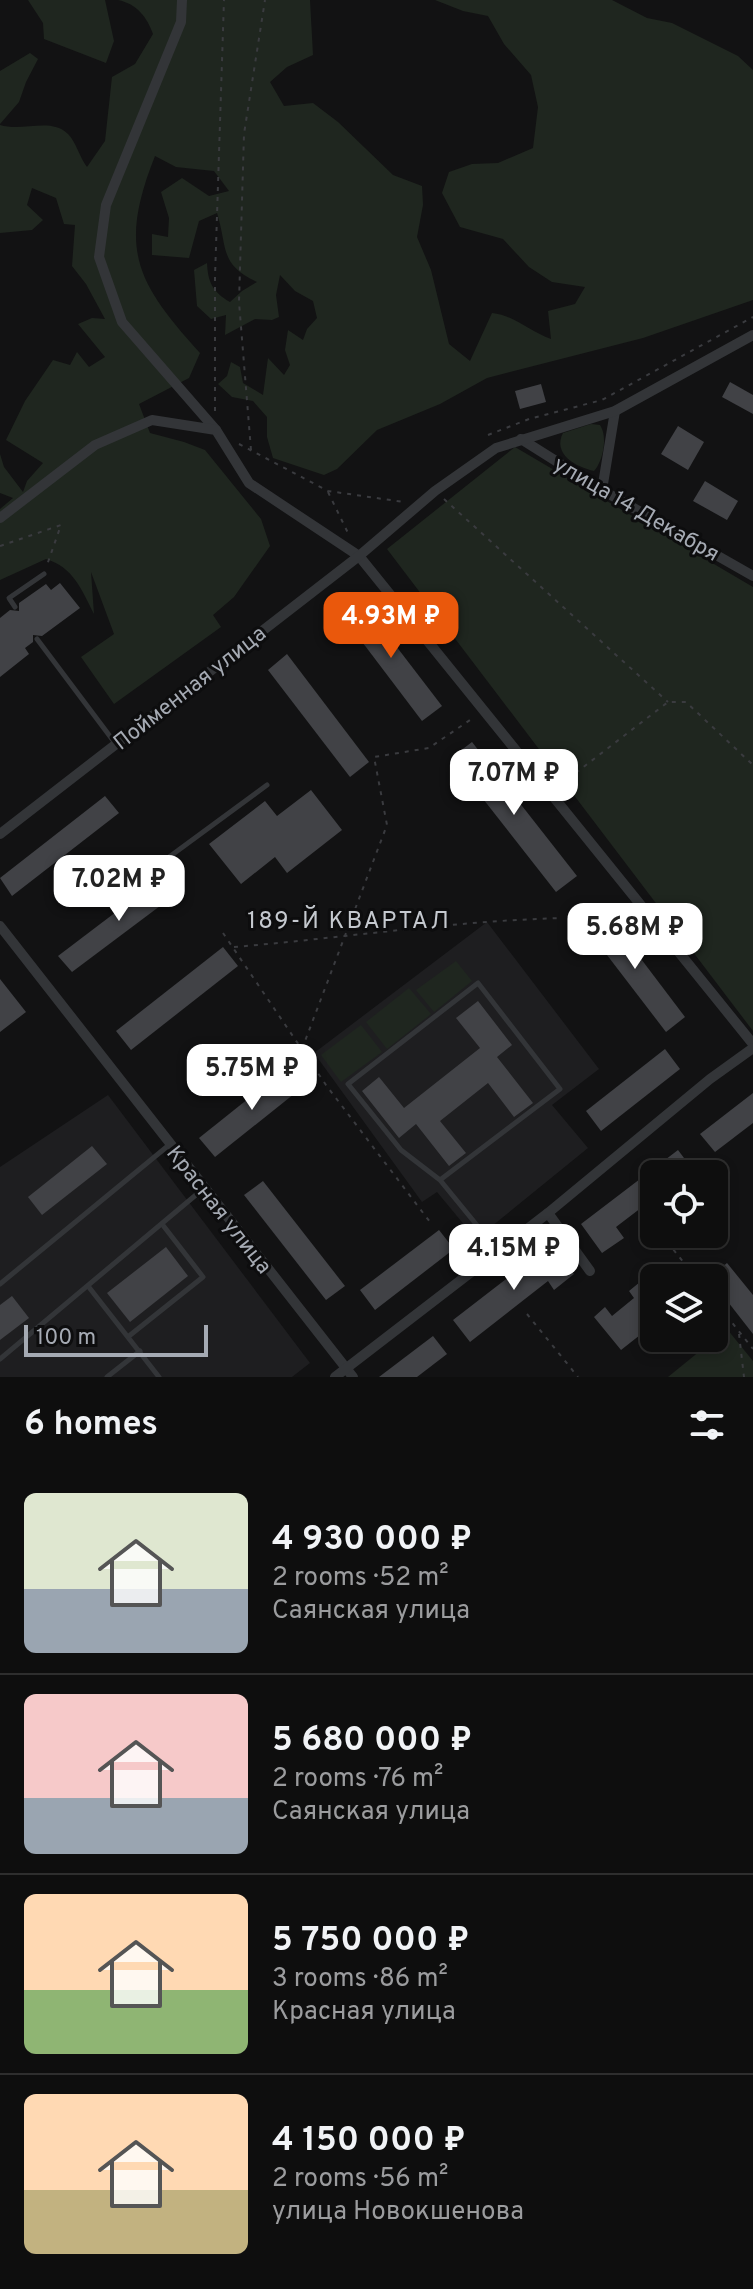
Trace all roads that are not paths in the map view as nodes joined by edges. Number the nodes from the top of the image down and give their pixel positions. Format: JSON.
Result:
{"nodes":[{"id":1,"x":182,"y":0,"type":"edge"},
{"id":2,"x":753,"y":335,"type":"edge"},
{"id":3,"x":615,"y":411,"type":"junction"},
{"id":4,"x":216,"y":430,"type":"junction"},
{"id":5,"x":521,"y":439,"type":"junction"},
{"id":6,"x":602,"y":490,"type":"junction"},
{"id":7,"x":0,"y":518,"type":"edge"},
{"id":8,"x":359,"y":556,"type":"junction"},
{"id":9,"x":44,"y":574,"type":"road end"},
{"id":10,"x":753,"y":576,"type":"edge"},
{"id":11,"x":15,"y":607,"type":"dead end"},
{"id":12,"x":37,"y":639,"type":"dead end"},
{"id":13,"x":116,"y":744,"type":"junction"},
{"id":14,"x":267,"y":785,"type":"dead end"},
{"id":15,"x":0,"y":834,"type":"edge"},
{"id":16,"x":165,"y":860,"type":"dead end"},
{"id":17,"x":0,"y":926,"type":"edge"},
{"id":18,"x":753,"y":1046,"type":"edge"},
{"id":19,"x":169,"y":1144,"type":"junction"},
{"id":20,"x":440,"y":1180,"type":"junction"},
{"id":21,"x":204,"y":1188,"type":"junction"},
{"id":22,"x":548,"y":1213,"type":"junction"},
{"id":23,"x":162,"y":1224,"type":"junction"},
{"id":24,"x":498,"y":1251,"type":"junction"},
{"id":25,"x":590,"y":1271,"type":"dead end"},
{"id":26,"x":0,"y":1284,"type":"edge"},
{"id":27,"x":88,"y":1286,"type":"junction"},
{"id":28,"x":129,"y":1336,"type":"junction"},
{"id":29,"x":140,"y":1351,"type":"junction"},
{"id":30,"x":0,"y":1359,"type":"edge"},
{"id":31,"x":349,"y":1373,"type":"edge"},
{"id":32,"x":107,"y":1377,"type":"edge"},
{"id":33,"x":159,"y":1377,"type":"edge"},
{"id":34,"x":335,"y":1377,"type":"edge"}],
"edges":[{"from":1,"to":4,"type":"street"},
{"from":2,"to":3,"type":"street","name":"Пойменная улица"},
{"from":3,"to":5,"type":"street","name":"Пойменная улица"},
{"from":3,"to":6,"type":"street"},
{"from":4,"to":7,"type":"street"},
{"from":4,"to":8,"type":"street"},
{"from":5,"to":6,"type":"street","name":"улица 14 Декабря"},
{"from":5,"to":8,"type":"street","name":"Пойменная улица"},
{"from":6,"to":10,"type":"street","name":"улица 14 Декабря"},
{"from":8,"to":13,"type":"street","name":"Пойменная улица"},
{"from":8,"to":18,"type":"street"},
{"from":9,"to":11,"type":"lane"},
{"from":12,"to":13,"type":"lane"},
{"from":13,"to":15,"type":"street","name":"Пойменная улица"},
{"from":14,"to":16,"type":"lane"},
{"from":17,"to":19,"type":"street","name":"Красная улица"},
{"from":18,"to":22,"type":"street"},
{"from":19,"to":21,"type":"street","name":"Красная улица"},
{"from":19,"to":26,"type":"lane"},
{"from":20,"to":20,"type":"lane"},
{"from":20,"to":24,"type":"lane"},
{"from":21,"to":23,"type":"lane"},
{"from":21,"to":31,"type":"street","name":"Красная улица"},
{"from":22,"to":24,"type":"street"},
{"from":22,"to":25,"type":"street"},
{"from":23,"to":27,"type":"lane"},
{"from":23,"to":28,"type":"lane"},
{"from":24,"to":31,"type":"street"},
{"from":27,"to":28,"type":"lane"},
{"from":27,"to":30,"type":"lane"},
{"from":28,"to":29,"type":"lane"},
{"from":29,"to":32,"type":"lane"},
{"from":29,"to":33,"type":"lane"},
{"from":31,"to":34,"type":"street"}]}
